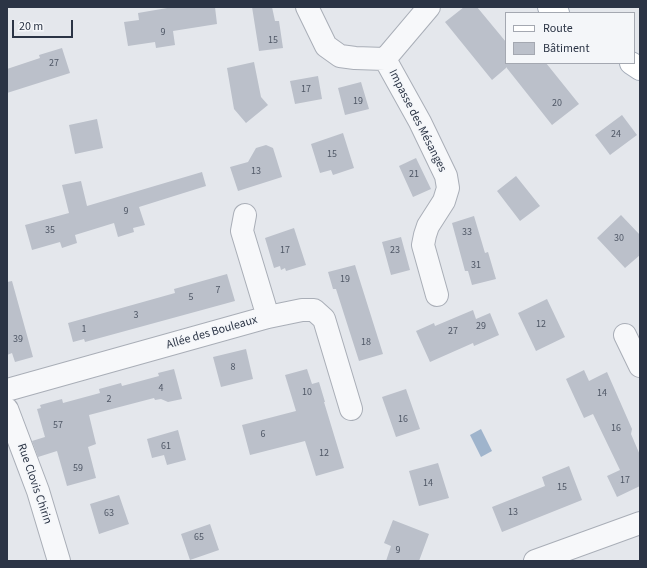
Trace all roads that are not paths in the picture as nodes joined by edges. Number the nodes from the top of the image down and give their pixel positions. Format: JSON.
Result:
{"nodes":[{"id":1,"x":307,"y":7,"type":"edge"},
{"id":2,"x":429,"y":7,"type":"edge"},
{"id":3,"x":386,"y":59,"type":"junction"},
{"id":4,"x":244,"y":215,"type":"dead end"},
{"id":5,"x":437,"y":295,"type":"dead end"},
{"id":6,"x":268,"y":317,"type":"junction"},
{"id":7,"x":625,"y":335,"type":"dead end"},
{"id":8,"x":640,"y":366,"type":"edge"},
{"id":9,"x":7,"y":390,"type":"edge"},
{"id":10,"x":7,"y":408,"type":"edge"},
{"id":11,"x":351,"y":409,"type":"dead end"},
{"id":12,"x":640,"y":523,"type":"edge"},
{"id":13,"x":59,"y":561,"type":"edge"},
{"id":14,"x":535,"y":561,"type":"edge"}],
"edges":[{"from":1,"to":3,"type":"street"},
{"from":2,"to":3,"type":"street"},
{"from":3,"to":5,"type":"street","name":"Impasse des Mésanges"},
{"from":4,"to":6,"type":"street"},
{"from":6,"to":9,"type":"street","name":"Allée des Bouleaux"},
{"from":6,"to":11,"type":"street","name":"Allée des Bouleaux"},
{"from":7,"to":8,"type":"street"},
{"from":10,"to":13,"type":"street","name":"Rue Clovis Chirin"},
{"from":12,"to":14,"type":"street"}]}
